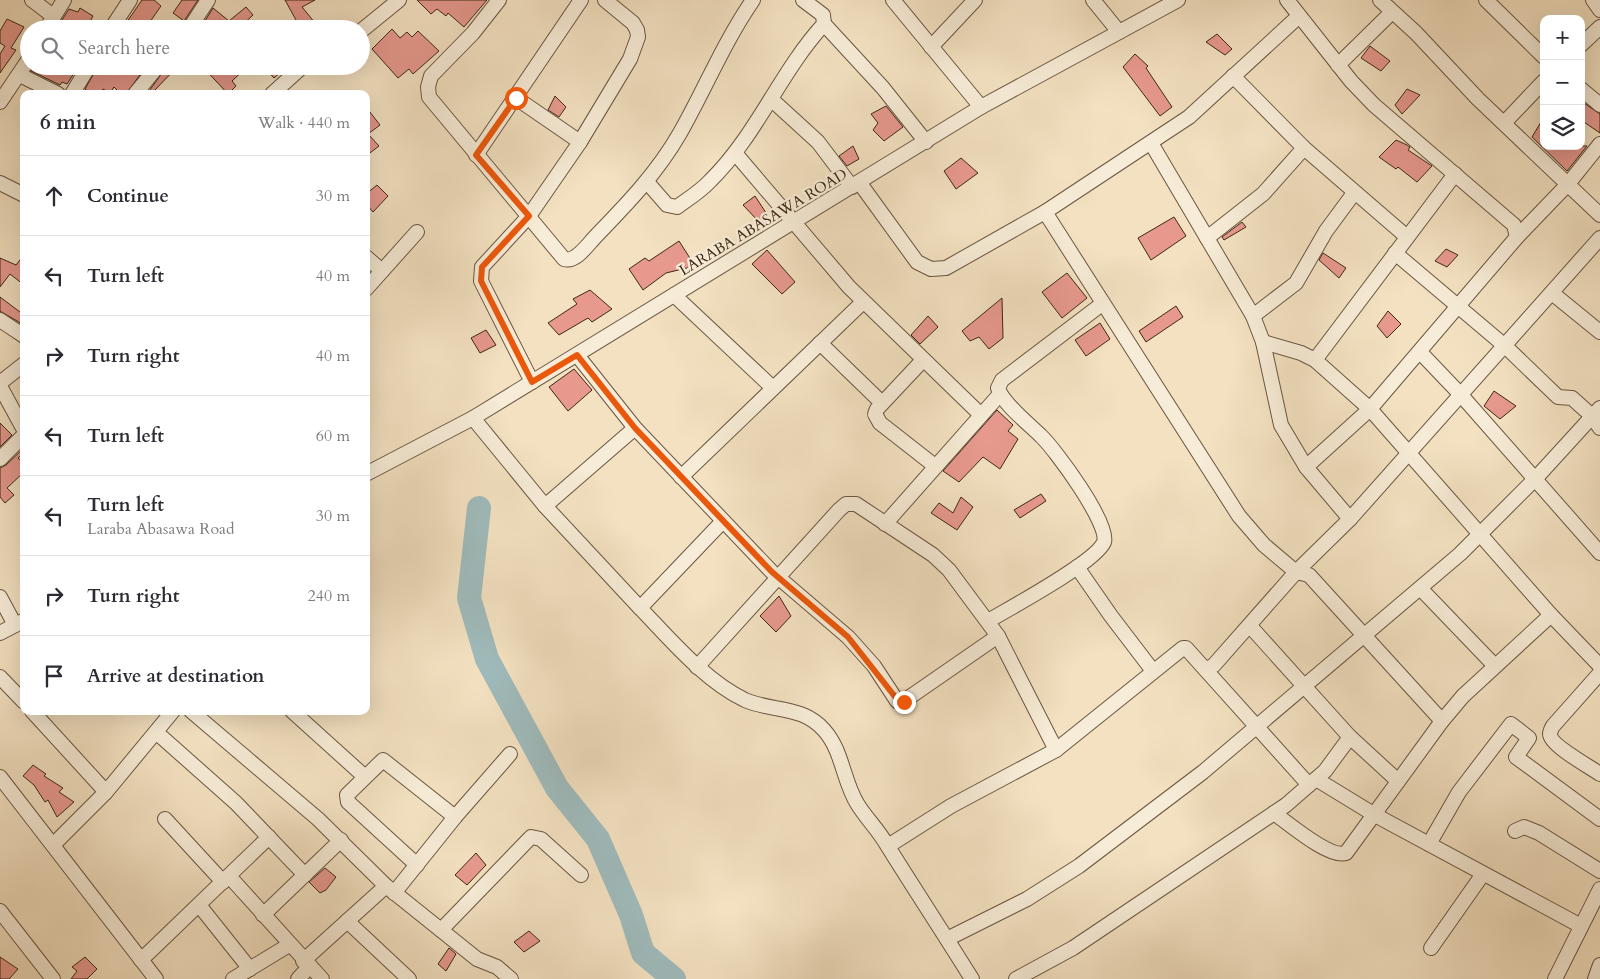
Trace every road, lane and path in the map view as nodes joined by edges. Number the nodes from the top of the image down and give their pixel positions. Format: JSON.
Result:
{"nodes":[{"id":1,"x":32,"y":0,"type":"edge"},
{"id":2,"x":64,"y":0,"type":"edge"},
{"id":3,"x":130,"y":0,"type":"edge"},
{"id":4,"x":208,"y":0,"type":"edge"},
{"id":5,"x":399,"y":0,"type":"edge"},
{"id":6,"x":498,"y":0,"type":"edge"},
{"id":7,"x":581,"y":0,"type":"edge"},
{"id":8,"x":605,"y":0,"type":"edge"},
{"id":9,"x":753,"y":0,"type":"edge"},
{"id":10,"x":803,"y":0,"type":"edge"},
{"id":11,"x":892,"y":0,"type":"edge"},
{"id":12,"x":975,"y":0,"type":"edge"},
{"id":13,"x":1093,"y":0,"type":"edge"},
{"id":14,"x":1178,"y":0,"type":"edge"},
{"id":15,"x":1287,"y":0,"type":"edge"},
{"id":16,"x":1380,"y":0,"type":"edge"},
{"id":17,"x":1486,"y":0,"type":"edge"},
{"id":18,"x":1593,"y":0,"type":"edge"},
{"id":19,"x":1600,"y":10,"type":"edge"},
{"id":20,"x":1392,"y":12,"type":"junction"},
{"id":21,"x":53,"y":16,"type":"junction"},
{"id":22,"x":1299,"y":16,"type":"junction"},
{"id":23,"x":51,"y":20,"type":"edge"},
{"id":24,"x":117,"y":20,"type":"edge"},
{"id":25,"x":195,"y":20,"type":"edge"},
{"id":26,"x":370,"y":23,"type":"edge"},
{"id":27,"x":824,"y":24,"type":"junction"},
{"id":28,"x":1600,"y":28,"type":"edge"},
{"id":29,"x":1119,"y":32,"type":"junction"},
{"id":30,"x":1585,"y":41,"type":"edge"},
{"id":31,"x":931,"y":47,"type":"junction"},
{"id":32,"x":1540,"y":53,"type":"edge"},
{"id":33,"x":1338,"y":65,"type":"junction"},
{"id":34,"x":20,"y":75,"type":"joint"},
{"id":35,"x":84,"y":75,"type":"edge"},
{"id":36,"x":151,"y":75,"type":"edge"},
{"id":37,"x":293,"y":75,"type":"edge"},
{"id":38,"x":1233,"y":76,"type":"junction"},
{"id":39,"x":1540,"y":85,"type":"edge"},
{"id":40,"x":50,"y":90,"type":"edge"},
{"id":41,"x":74,"y":90,"type":"edge"},
{"id":42,"x":138,"y":90,"type":"edge"},
{"id":43,"x":276,"y":90,"type":"edge"},
{"id":44,"x":1585,"y":92,"type":"edge"},
{"id":45,"x":516,"y":98,"type":"junction"},
{"id":46,"x":771,"y":99,"type":"junction"},
{"id":47,"x":0,"y":102,"type":"edge"},
{"id":48,"x":1600,"y":105,"type":"edge"},
{"id":49,"x":981,"y":107,"type":"junction"},
{"id":50,"x":1505,"y":122,"type":"junction"},
{"id":51,"x":580,"y":142,"type":"junction"},
{"id":52,"x":926,"y":142,"type":"junction"},
{"id":53,"x":1151,"y":143,"type":"junction"},
{"id":54,"x":1600,"y":144,"type":"edge"},
{"id":55,"x":1304,"y":148,"type":"junction"},
{"id":56,"x":735,"y":153,"type":"junction"},
{"id":57,"x":476,"y":155,"type":"junction"},
{"id":58,"x":1455,"y":174,"type":"junction"},
{"id":59,"x":647,"y":182,"type":"junction"},
{"id":60,"x":0,"y":183,"type":"edge"},
{"id":61,"x":856,"y":184,"type":"junction"},
{"id":62,"x":1568,"y":184,"type":"junction"},
{"id":63,"x":20,"y":193,"type":"edge"},
{"id":64,"x":1354,"y":193,"type":"junction"},
{"id":65,"x":1044,"y":212,"type":"junction"},
{"id":66,"x":1600,"y":215,"type":"edge"},
{"id":67,"x":529,"y":216,"type":"junction"},
{"id":68,"x":794,"y":222,"type":"junction"},
{"id":69,"x":417,"y":232,"type":"dead end"},
{"id":70,"x":1517,"y":237,"type":"junction"},
{"id":71,"x":1207,"y":238,"type":"junction"},
{"id":72,"x":1407,"y":238,"type":"junction"},
{"id":73,"x":1600,"y":238,"type":"edge"},
{"id":74,"x":1394,"y":253,"type":"junction"},
{"id":75,"x":370,"y":260,"type":"edge"},
{"id":76,"x":382,"y":271,"type":"junction"},
{"id":77,"x":370,"y":284,"type":"edge"},
{"id":78,"x":1552,"y":293,"type":"junction"},
{"id":79,"x":674,"y":295,"type":"junction"},
{"id":80,"x":863,"y":302,"type":"junction"},
{"id":81,"x":1102,"y":304,"type":"junction"},
{"id":82,"x":1460,"y":306,"type":"junction"},
{"id":83,"x":1253,"y":316,"type":"junction"},
{"id":84,"x":0,"y":320,"type":"edge"},
{"id":85,"x":1600,"y":332,"type":"edge"},
{"id":86,"x":20,"y":333,"type":"edge"},
{"id":87,"x":1263,"y":342,"type":"junction"},
{"id":88,"x":820,"y":343,"type":"junction"},
{"id":89,"x":1505,"y":346,"type":"junction"},
{"id":90,"x":1420,"y":352,"type":"junction"},
{"id":91,"x":577,"y":355,"type":"junction"},
{"id":92,"x":923,"y":360,"type":"junction"},
{"id":93,"x":1315,"y":360,"type":"junction"},
{"id":94,"x":20,"y":367,"type":"edge"},
{"id":95,"x":532,"y":382,"type":"junction"},
{"id":96,"x":0,"y":384,"type":"edge"},
{"id":97,"x":773,"y":388,"type":"junction"},
{"id":98,"x":1000,"y":394,"type":"junction"},
{"id":99,"x":1461,"y":395,"type":"junction"},
{"id":100,"x":882,"y":403,"type":"junction"},
{"id":101,"x":1370,"y":408,"type":"junction"},
{"id":102,"x":981,"y":415,"type":"junction"},
{"id":103,"x":473,"y":418,"type":"junction"},
{"id":104,"x":1597,"y":418,"type":"edge"},
{"id":105,"x":20,"y":422,"type":"edge"},
{"id":106,"x":635,"y":428,"type":"junction"},
{"id":107,"x":20,"y":439,"type":"edge"},
{"id":108,"x":1410,"y":453,"type":"junction"},
{"id":109,"x":0,"y":458,"type":"edge"},
{"id":110,"x":935,"y":466,"type":"junction"},
{"id":111,"x":1306,"y":467,"type":"junction"},
{"id":112,"x":370,"y":472,"type":"edge"},
{"id":113,"x":681,"y":477,"type":"junction"},
{"id":114,"x":1536,"y":478,"type":"junction"},
{"id":115,"x":545,"y":506,"type":"junction"},
{"id":116,"x":1350,"y":519,"type":"junction"},
{"id":117,"x":723,"y":521,"type":"junction"},
{"id":118,"x":885,"y":524,"type":"junction"},
{"id":119,"x":1480,"y":534,"type":"junction"},
{"id":120,"x":1600,"y":552,"type":"edge"},
{"id":121,"x":1077,"y":567,"type":"junction"},
{"id":122,"x":1296,"y":572,"type":"junction"},
{"id":123,"x":778,"y":577,"type":"junction"},
{"id":124,"x":1421,"y":589,"type":"junction"},
{"id":125,"x":0,"y":597,"type":"edge"},
{"id":126,"x":640,"y":608,"type":"junction"},
{"id":127,"x":1551,"y":615,"type":"junction"},
{"id":128,"x":988,"y":621,"type":"junction"},
{"id":129,"x":20,"y":623,"type":"edge"},
{"id":130,"x":1250,"y":626,"type":"junction"},
{"id":131,"x":0,"y":633,"type":"edge"},
{"id":132,"x":998,"y":636,"type":"junction"},
{"id":133,"x":1365,"y":636,"type":"junction"},
{"id":134,"x":1495,"y":666,"type":"junction"},
{"id":135,"x":1600,"y":666,"type":"edge"},
{"id":136,"x":697,"y":667,"type":"junction"},
{"id":137,"x":1206,"y":670,"type":"junction"},
{"id":138,"x":1153,"y":671,"type":"junction"},
{"id":139,"x":1600,"y":673,"type":"edge"},
{"id":140,"x":0,"y":677,"type":"edge"},
{"id":141,"x":1304,"y":688,"type":"junction"},
{"id":142,"x":20,"y":698,"type":"edge"},
{"id":143,"x":36,"y":715,"type":"edge"},
{"id":144,"x":170,"y":715,"type":"edge"},
{"id":145,"x":196,"y":715,"type":"edge"},
{"id":146,"x":296,"y":715,"type":"edge"},
{"id":147,"x":1442,"y":721,"type":"junction"},
{"id":148,"x":1256,"y":728,"type":"junction"},
{"id":149,"x":156,"y":732,"type":"junction"},
{"id":150,"x":1350,"y":737,"type":"junction"},
{"id":151,"x":1056,"y":750,"type":"junction"},
{"id":152,"x":510,"y":754,"type":"dead end"},
{"id":153,"x":1600,"y":774,"type":"edge"},
{"id":154,"x":364,"y":776,"type":"junction"},
{"id":155,"x":0,"y":777,"type":"edge"},
{"id":156,"x":1398,"y":781,"type":"junction"},
{"id":157,"x":1312,"y":782,"type":"junction"},
{"id":158,"x":106,"y":792,"type":"junction"},
{"id":159,"x":1274,"y":813,"type":"junction"},
{"id":160,"x":1375,"y":815,"type":"junction"},
{"id":161,"x":455,"y":817,"type":"junction"},
{"id":162,"x":165,"y":819,"type":"dead end"},
{"id":163,"x":1600,"y":819,"type":"edge"},
{"id":164,"x":1515,"y":831,"type":"dead end"},
{"id":165,"x":269,"y":837,"type":"junction"},
{"id":166,"x":340,"y":840,"type":"junction"},
{"id":167,"x":1429,"y":844,"type":"junction"},
{"id":168,"x":53,"y":845,"type":"junction"},
{"id":169,"x":888,"y":846,"type":"junction"},
{"id":170,"x":418,"y":865,"type":"junction"},
{"id":171,"x":1600,"y":871,"type":"edge"},
{"id":172,"x":1484,"y":874,"type":"junction"},
{"id":173,"x":305,"y":875,"type":"junction"},
{"id":174,"x":581,"y":875,"type":"dead end"},
{"id":175,"x":226,"y":879,"type":"junction"},
{"id":176,"x":390,"y":889,"type":"junction"},
{"id":177,"x":1600,"y":889,"type":"edge"},
{"id":178,"x":199,"y":905,"type":"junction"},
{"id":179,"x":0,"y":911,"type":"edge"},
{"id":180,"x":263,"y":915,"type":"junction"},
{"id":181,"x":348,"y":921,"type":"junction"},
{"id":182,"x":1581,"y":926,"type":"junction"},
{"id":183,"x":441,"y":930,"type":"junction"},
{"id":184,"x":947,"y":939,"type":"junction"},
{"id":185,"x":289,"y":945,"type":"junction"},
{"id":186,"x":1431,"y":948,"type":"dead end"},
{"id":187,"x":141,"y":960,"type":"junction"},
{"id":188,"x":306,"y":964,"type":"junction"},
{"id":189,"x":1600,"y":965,"type":"edge"},
{"id":190,"x":250,"y":968,"type":"junction"},
{"id":191,"x":53,"y":979,"type":"edge"},
{"id":192,"x":156,"y":979,"type":"edge"},
{"id":193,"x":232,"y":979,"type":"edge"},
{"id":194,"x":298,"y":979,"type":"edge"},
{"id":195,"x":322,"y":979,"type":"edge"},
{"id":196,"x":409,"y":979,"type":"edge"},
{"id":197,"x":512,"y":979,"type":"edge"},
{"id":198,"x":972,"y":979,"type":"edge"},
{"id":199,"x":1016,"y":979,"type":"edge"},
{"id":200,"x":1555,"y":979,"type":"edge"},
{"id":201,"x":1595,"y":979,"type":"edge"}],
"edges":[{"from":1,"to":21,"type":"street"},
{"from":2,"to":21,"type":"street"},
{"from":3,"to":24,"type":"street"},
{"from":4,"to":25,"type":"street"},
{"from":5,"to":26,"type":"street"},
{"from":6,"to":57,"type":"street"},
{"from":7,"to":45,"type":"street"},
{"from":8,"to":51,"type":"street"},
{"from":9,"to":59,"type":"street"},
{"from":10,"to":27,"type":"street"},
{"from":11,"to":31,"type":"street"},
{"from":12,"to":31,"type":"street"},
{"from":13,"to":29,"type":"street"},
{"from":14,"to":29,"type":"street","name":"LARABA ABASAWA ROAD"},
{"from":15,"to":22,"type":"street"},
{"from":16,"to":20,"type":"street"},
{"from":17,"to":32,"type":"street"},
{"from":18,"to":19,"type":"street"},
{"from":20,"to":33,"type":"street"},
{"from":20,"to":50,"type":"street"},
{"from":21,"to":23,"type":"street"},
{"from":22,"to":33,"type":"street"},
{"from":22,"to":38,"type":"street"},
{"from":27,"to":46,"type":"street"},
{"from":27,"to":52,"type":"street"},
{"from":28,"to":30,"type":"street"},
{"from":29,"to":49,"type":"street","name":"LARABA ABASAWA ROAD"},
{"from":31,"to":49,"type":"street"},
{"from":33,"to":58,"type":"street"},
{"from":34,"to":40,"type":"street"},
{"from":34,"to":47,"type":"street"},
{"from":35,"to":41,"type":"street"},
{"from":36,"to":42,"type":"street"},
{"from":37,"to":43,"type":"street"},
{"from":38,"to":53,"type":"street"},
{"from":38,"to":55,"type":"street"},
{"from":39,"to":50,"type":"street"},
{"from":44,"to":48,"type":"street"},
{"from":45,"to":51,"type":"street"},
{"from":45,"to":57,"type":"street"},
{"from":46,"to":56,"type":"street"},
{"from":46,"to":61,"type":"street"},
{"from":49,"to":52,"type":"street","name":"LARABA ABASAWA ROAD"},
{"from":50,"to":62,"type":"street"},
{"from":51,"to":67,"type":"street"},
{"from":52,"to":61,"type":"street","name":"LARABA ABASAWA ROAD"},
{"from":53,"to":65,"type":"street"},
{"from":53,"to":71,"type":"street"},
{"from":54,"to":62,"type":"street"},
{"from":55,"to":64,"type":"street"},
{"from":55,"to":71,"type":"street"},
{"from":56,"to":59,"type":"street"},
{"from":56,"to":68,"type":"street"},
{"from":57,"to":67,"type":"street"},
{"from":58,"to":70,"type":"street"},
{"from":58,"to":72,"type":"street"},
{"from":59,"to":67,"type":"street"},
{"from":60,"to":63,"type":"street"},
{"from":61,"to":65,"type":"street"},
{"from":61,"to":68,"type":"street","name":"LARABA ABASAWA ROAD"},
{"from":62,"to":66,"type":"street"},
{"from":62,"to":70,"type":"street"},
{"from":64,"to":72,"type":"street"},
{"from":64,"to":83,"type":"street"},
{"from":65,"to":81,"type":"street"},
{"from":67,"to":95,"type":"street"},
{"from":68,"to":79,"type":"street","name":"LARABA ABASAWA ROAD"},
{"from":68,"to":80,"type":"street"},
{"from":69,"to":76,"type":"street"},
{"from":70,"to":82,"type":"street"},
{"from":71,"to":83,"type":"street"},
{"from":72,"to":74,"type":"street"},
{"from":73,"to":78,"type":"street"},
{"from":74,"to":82,"type":"street"},
{"from":74,"to":93,"type":"street"},
{"from":75,"to":76,"type":"street"},
{"from":76,"to":77,"type":"street"},
{"from":78,"to":85,"type":"street"},
{"from":78,"to":89,"type":"street"},
{"from":79,"to":91,"type":"street","name":"LARABA ABASAWA ROAD"},
{"from":79,"to":97,"type":"street"},
{"from":80,"to":88,"type":"street"},
{"from":80,"to":92,"type":"street"},
{"from":81,"to":98,"type":"street"},
{"from":81,"to":122,"type":"street"},
{"from":82,"to":89,"type":"street"},
{"from":82,"to":90,"type":"street"},
{"from":83,"to":87,"type":"street"},
{"from":84,"to":86,"type":"street"},
{"from":87,"to":93,"type":"street"},
{"from":87,"to":111,"type":"street"},
{"from":88,"to":97,"type":"street"},
{"from":88,"to":100,"type":"street"},
{"from":89,"to":99,"type":"street"},
{"from":89,"to":104,"type":"street"},
{"from":90,"to":99,"type":"street"},
{"from":90,"to":101,"type":"street"},
{"from":91,"to":95,"type":"street","name":"LARABA ABASAWA ROAD"},
{"from":91,"to":106,"type":"street"},
{"from":92,"to":100,"type":"street"},
{"from":92,"to":102,"type":"street"},
{"from":93,"to":101,"type":"street"},
{"from":94,"to":96,"type":"street"},
{"from":95,"to":103,"type":"street","name":"LARABA ABASAWA ROAD"},
{"from":96,"to":105,"type":"street"},
{"from":97,"to":113,"type":"street"},
{"from":98,"to":102,"type":"street"},
{"from":98,"to":121,"type":"street"},
{"from":99,"to":108,"type":"street"},
{"from":99,"to":114,"type":"street"},
{"from":100,"to":110,"type":"street"},
{"from":101,"to":108,"type":"street"},
{"from":101,"to":111,"type":"street"},
{"from":102,"to":110,"type":"street"},
{"from":103,"to":112,"type":"street","name":"LARABA ABASAWA ROAD"},
{"from":103,"to":115,"type":"street"},
{"from":104,"to":114,"type":"street"},
{"from":106,"to":113,"type":"street"},
{"from":106,"to":115,"type":"street"},
{"from":107,"to":109,"type":"street"},
{"from":108,"to":116,"type":"street"},
{"from":108,"to":119,"type":"street"},
{"from":110,"to":118,"type":"street"},
{"from":111,"to":116,"type":"street"},
{"from":113,"to":117,"type":"street"},
{"from":114,"to":119,"type":"street"},
{"from":114,"to":120,"type":"street"},
{"from":115,"to":126,"type":"street"},
{"from":116,"to":122,"type":"street"},
{"from":117,"to":123,"type":"street"},
{"from":117,"to":126,"type":"street"},
{"from":118,"to":123,"type":"street"},
{"from":118,"to":128,"type":"street"},
{"from":119,"to":124,"type":"street"},
{"from":119,"to":127,"type":"street"},
{"from":121,"to":128,"type":"street"},
{"from":121,"to":138,"type":"street"},
{"from":122,"to":130,"type":"street"},
{"from":122,"to":133,"type":"street"},
{"from":123,"to":132,"type":"street"},
{"from":123,"to":136,"type":"street"},
{"from":124,"to":133,"type":"street"},
{"from":124,"to":134,"type":"street"},
{"from":125,"to":129,"type":"street"},
{"from":126,"to":136,"type":"street"},
{"from":127,"to":134,"type":"street"},
{"from":127,"to":135,"type":"street"},
{"from":128,"to":132,"type":"street"},
{"from":129,"to":131,"type":"street"},
{"from":130,"to":137,"type":"street"},
{"from":130,"to":141,"type":"street"},
{"from":132,"to":151,"type":"street"},
{"from":133,"to":141,"type":"street"},
{"from":133,"to":147,"type":"street"},
{"from":134,"to":147,"type":"street"},
{"from":136,"to":169,"type":"street"},
{"from":137,"to":138,"type":"street"},
{"from":137,"to":148,"type":"street"},
{"from":138,"to":151,"type":"street"},
{"from":139,"to":153,"type":"street"},
{"from":140,"to":142,"type":"street"},
{"from":141,"to":148,"type":"street"},
{"from":141,"to":150,"type":"street"},
{"from":143,"to":158,"type":"street"},
{"from":144,"to":149,"type":"street"},
{"from":145,"to":166,"type":"street"},
{"from":146,"to":154,"type":"street"},
{"from":147,"to":156,"type":"street"},
{"from":148,"to":157,"type":"street"},
{"from":148,"to":184,"type":"street"},
{"from":149,"to":158,"type":"street"},
{"from":149,"to":165,"type":"street"},
{"from":150,"to":156,"type":"street"},
{"from":150,"to":157,"type":"street"},
{"from":151,"to":169,"type":"street"},
{"from":152,"to":161,"type":"street"},
{"from":154,"to":161,"type":"street"},
{"from":154,"to":170,"type":"street"},
{"from":155,"to":168,"type":"street"},
{"from":156,"to":160,"type":"street"},
{"from":157,"to":159,"type":"street"},
{"from":157,"to":160,"type":"street"},
{"from":158,"to":168,"type":"street"},
{"from":159,"to":160,"type":"street"},
{"from":159,"to":199,"type":"street"},
{"from":160,"to":167,"type":"street"},
{"from":161,"to":170,"type":"street"},
{"from":162,"to":175,"type":"street"},
{"from":163,"to":167,"type":"street"},
{"from":164,"to":171,"type":"street"},
{"from":165,"to":173,"type":"street"},
{"from":165,"to":175,"type":"street"},
{"from":166,"to":173,"type":"street"},
{"from":166,"to":176,"type":"street"},
{"from":167,"to":172,"type":"street"},
{"from":168,"to":187,"type":"street"},
{"from":169,"to":184,"type":"street"},
{"from":170,"to":176,"type":"street"},
{"from":172,"to":182,"type":"street"},
{"from":172,"to":186,"type":"street"},
{"from":173,"to":180,"type":"street"},
{"from":174,"to":183,"type":"street"},
{"from":175,"to":178,"type":"street"},
{"from":175,"to":180,"type":"street"},
{"from":176,"to":181,"type":"street"},
{"from":176,"to":183,"type":"street"},
{"from":177,"to":182,"type":"street"},
{"from":178,"to":187,"type":"street"},
{"from":178,"to":190,"type":"street"},
{"from":179,"to":191,"type":"street"},
{"from":180,"to":185,"type":"street"},
{"from":181,"to":188,"type":"street"},
{"from":181,"to":196,"type":"street"},
{"from":182,"to":200,"type":"street"},
{"from":183,"to":197,"type":"street"},
{"from":184,"to":198,"type":"street"},
{"from":185,"to":188,"type":"street"},
{"from":185,"to":190,"type":"street"},
{"from":187,"to":192,"type":"street"},
{"from":188,"to":194,"type":"street"},
{"from":188,"to":195,"type":"street"},
{"from":189,"to":201,"type":"street"},
{"from":190,"to":193,"type":"street"}]}
